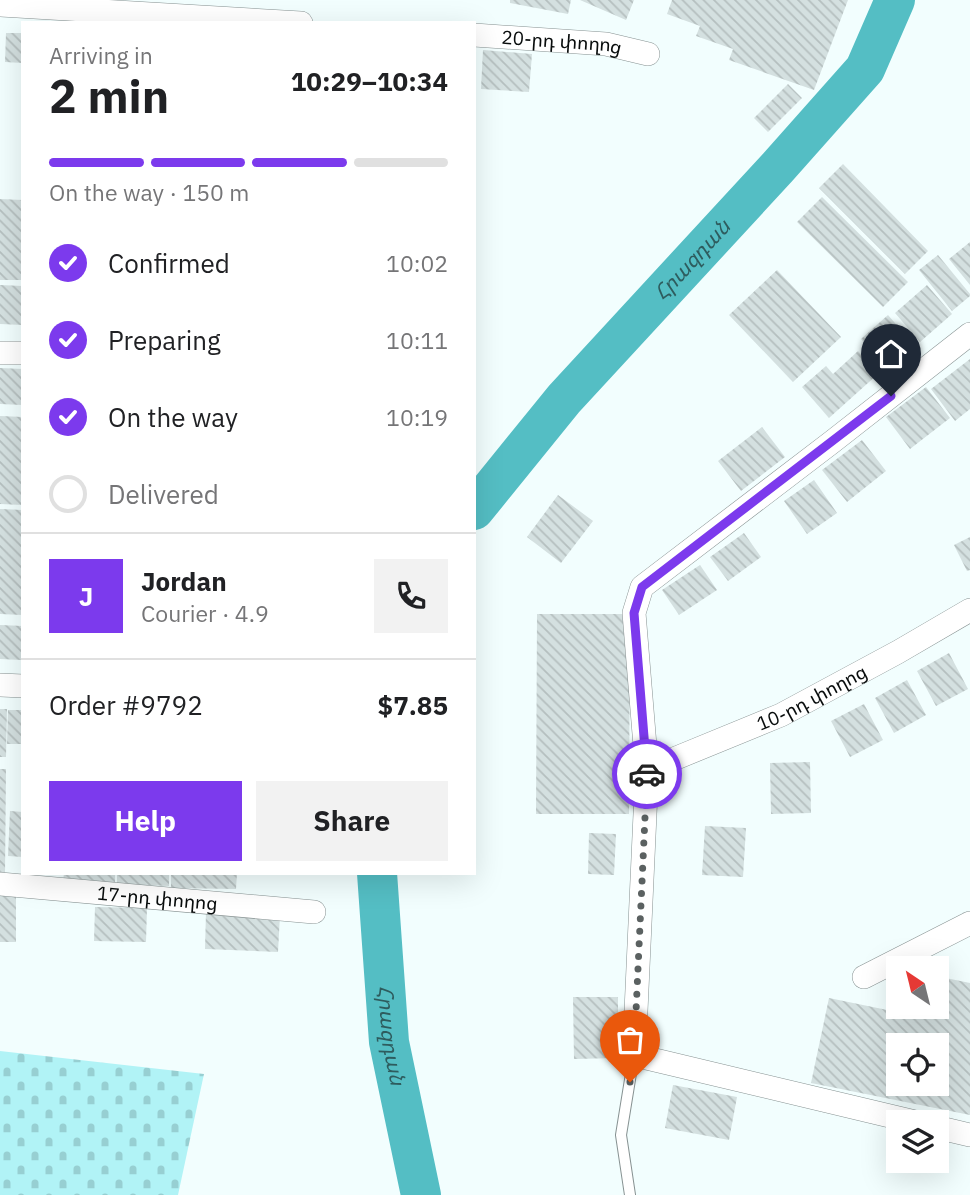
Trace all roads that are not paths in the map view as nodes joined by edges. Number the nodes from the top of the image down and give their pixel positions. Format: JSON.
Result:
{"nodes":[{"id":1,"x":0,"y":5,"type":"edge"},
{"id":2,"x":268,"y":21,"type":"edge"},
{"id":3,"x":476,"y":35,"type":"edge"},
{"id":4,"x":648,"y":54,"type":"dead end"},
{"id":5,"x":970,"y":334,"type":"edge"},
{"id":6,"x":0,"y":353,"type":"edge"},
{"id":7,"x":21,"y":353,"type":"edge"},
{"id":8,"x":970,"y":610,"type":"edge"},
{"id":9,"x":0,"y":685,"type":"edge"},
{"id":10,"x":21,"y":686,"type":"edge"},
{"id":11,"x":647,"y":770,"type":"junction"},
{"id":12,"x":0,"y":884,"type":"edge"},
{"id":13,"x":314,"y":912,"type":"dead end"},
{"id":14,"x":970,"y":923,"type":"edge"},
{"id":15,"x":864,"y":977,"type":"dead end"},
{"id":16,"x":634,"y":1055,"type":"junction"},
{"id":17,"x":886,"y":1115,"type":"edge"},
{"id":18,"x":949,"y":1130,"type":"edge"},
{"id":19,"x":970,"y":1135,"type":"edge"},
{"id":20,"x":630,"y":1195,"type":"edge"}],
"edges":[{"from":1,"to":2,"type":"street"},
{"from":3,"to":4,"type":"street","name":"20-րդ փողոց"},
{"from":5,"to":11,"type":"street"},
{"from":6,"to":7,"type":"street"},
{"from":8,"to":11,"type":"street","name":"10-րդ փողոց"},
{"from":9,"to":10,"type":"street"},
{"from":11,"to":16,"type":"street"},
{"from":12,"to":13,"type":"street","name":"17-րդ փողոց"},
{"from":14,"to":15,"type":"street"},
{"from":16,"to":17,"type":"street"},
{"from":16,"to":20,"type":"lane"},
{"from":18,"to":19,"type":"street"}]}
